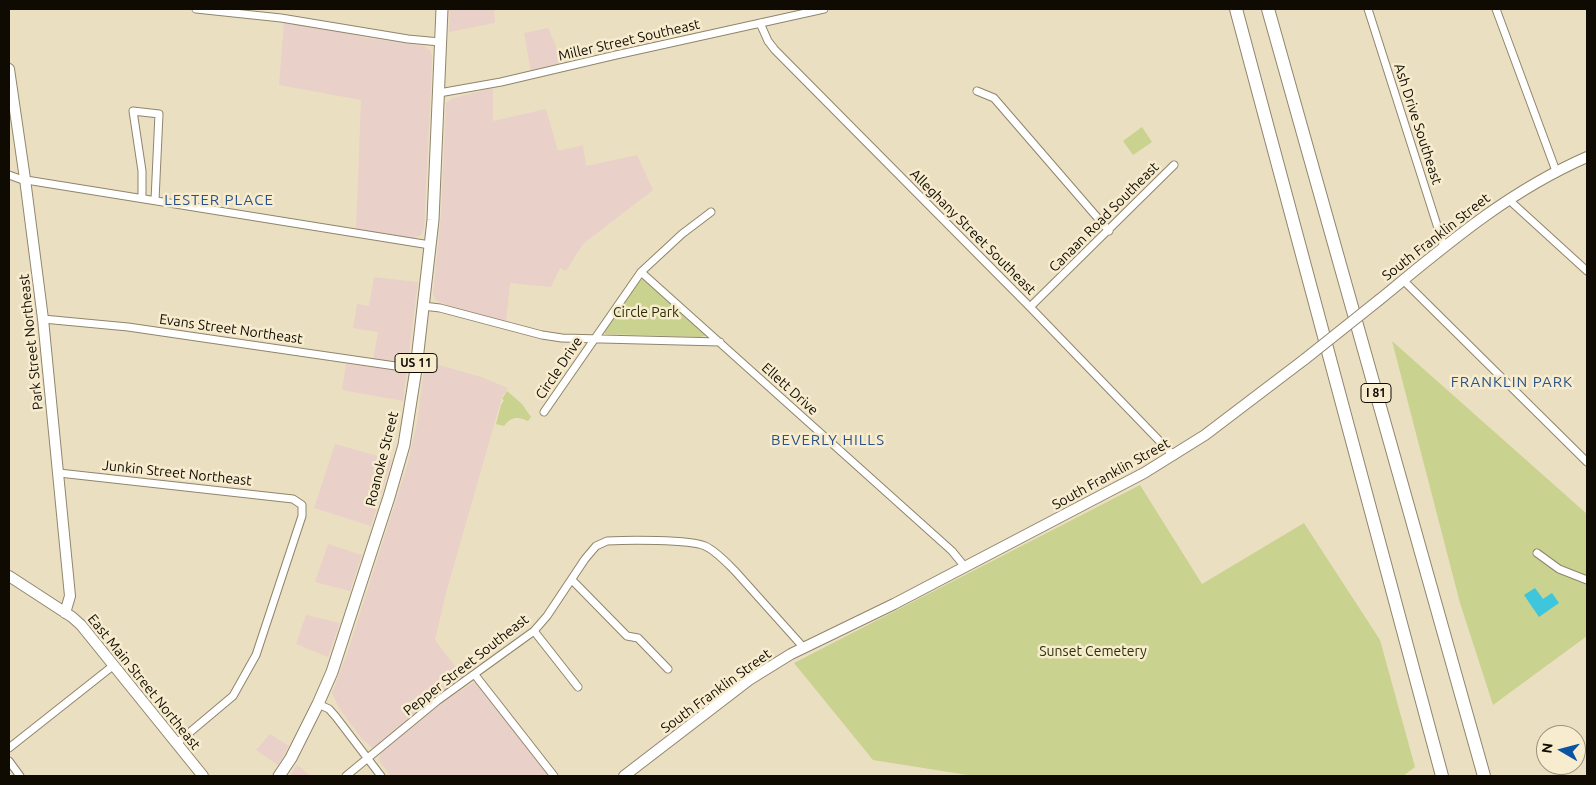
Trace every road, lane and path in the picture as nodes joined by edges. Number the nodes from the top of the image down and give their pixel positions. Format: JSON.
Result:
{"nodes":[{"id":1,"x":196,"y":9,"type":"edge"},
{"id":2,"x":442,"y":9,"type":"edge"},
{"id":3,"x":824,"y":9,"type":"edge"},
{"id":4,"x":1236,"y":9,"type":"edge"},
{"id":5,"x":1268,"y":9,"type":"edge"},
{"id":6,"x":1368,"y":9,"type":"edge"},
{"id":7,"x":1496,"y":9,"type":"edge"},
{"id":8,"x":760,"y":23,"type":"junction"},
{"id":9,"x":440,"y":42,"type":"junction"},
{"id":10,"x":9,"y":69,"type":"edge"},
{"id":11,"x":977,"y":91,"type":"dead end"},
{"id":12,"x":439,"y":93,"type":"junction"},
{"id":13,"x":1587,"y":157,"type":"edge"},
{"id":14,"x":1174,"y":165,"type":"dead end"},
{"id":15,"x":1556,"y":171,"type":"junction"},
{"id":16,"x":9,"y":175,"type":"edge"},
{"id":17,"x":25,"y":179,"type":"junction"},
{"id":18,"x":142,"y":198,"type":"junction"},
{"id":19,"x":1508,"y":199,"type":"junction"},
{"id":20,"x":155,"y":200,"type":"junction"},
{"id":21,"x":711,"y":212,"type":"dead end"},
{"id":22,"x":1109,"y":231,"type":"junction"},
{"id":23,"x":430,"y":245,"type":"junction"},
{"id":24,"x":1444,"y":246,"type":"junction"},
{"id":25,"x":1587,"y":271,"type":"edge"},
{"id":26,"x":641,"y":272,"type":"junction"},
{"id":27,"x":1403,"y":280,"type":"junction"},
{"id":28,"x":423,"y":306,"type":"junction"},
{"id":29,"x":1030,"y":308,"type":"junction"},
{"id":30,"x":43,"y":319,"type":"junction"},
{"id":31,"x":594,"y":338,"type":"junction"},
{"id":32,"x":720,"y":342,"type":"junction"},
{"id":33,"x":416,"y":369,"type":"junction"},
{"id":34,"x":544,"y":412,"type":"dead end"},
{"id":35,"x":1174,"y":456,"type":"junction"},
{"id":36,"x":1587,"y":462,"type":"edge"},
{"id":37,"x":59,"y":473,"type":"junction"},
{"id":38,"x":1537,"y":552,"type":"dead end"},
{"id":39,"x":965,"y":567,"type":"junction"},
{"id":40,"x":9,"y":576,"type":"edge"},
{"id":41,"x":572,"y":580,"type":"junction"},
{"id":42,"x":1587,"y":580,"type":"edge"},
{"id":43,"x":65,"y":613,"type":"junction"},
{"id":44,"x":534,"y":631,"type":"junction"},
{"id":45,"x":804,"y":648,"type":"junction"},
{"id":46,"x":114,"y":664,"type":"junction"},
{"id":47,"x":668,"y":669,"type":"dead end"},
{"id":48,"x":475,"y":675,"type":"junction"},
{"id":49,"x":578,"y":687,"type":"dead end"},
{"id":50,"x":318,"y":704,"type":"junction"},
{"id":51,"x":176,"y":743,"type":"junction"},
{"id":52,"x":9,"y":748,"type":"edge"},
{"id":53,"x":368,"y":759,"type":"junction"},
{"id":54,"x":9,"y":761,"type":"edge"},
{"id":55,"x":20,"y":776,"type":"edge"},
{"id":56,"x":203,"y":776,"type":"edge"},
{"id":57,"x":279,"y":776,"type":"edge"},
{"id":58,"x":346,"y":776,"type":"edge"},
{"id":59,"x":380,"y":776,"type":"edge"},
{"id":60,"x":554,"y":776,"type":"edge"},
{"id":61,"x":624,"y":776,"type":"edge"},
{"id":62,"x":1442,"y":776,"type":"edge"},
{"id":63,"x":1484,"y":776,"type":"edge"}],
"edges":[{"from":1,"to":9,"type":"street"},
{"from":2,"to":9,"type":"main road","name":"Roanoke Street","number":"US 11"},
{"from":3,"to":8,"type":"street","name":"Miller Street Southeast"},
{"from":4,"to":62,"type":"highway","number":"I 81"},
{"from":5,"to":63,"type":"highway","number":"I 81"},
{"from":6,"to":24,"type":"street","name":"Ash Drive Southeast"},
{"from":7,"to":15,"type":"street"},
{"from":8,"to":12,"type":"street","name":"Miller Street Southeast"},
{"from":8,"to":29,"type":"street","name":"Alleghany Street Southeast"},
{"from":9,"to":12,"type":"main road","name":"Roanoke Street","number":"US 11"},
{"from":10,"to":17,"type":"main road","name":"Park Street Northeast"},
{"from":11,"to":22,"type":"street"},
{"from":12,"to":23,"type":"main road","name":"Roanoke Street","number":"US 11"},
{"from":13,"to":15,"type":"main road","name":"South Franklin Street"},
{"from":14,"to":22,"type":"street","name":"Canaan Road Southeast"},
{"from":15,"to":19,"type":"main road","name":"South Franklin Street"},
{"from":16,"to":17,"type":"street"},
{"from":17,"to":18,"type":"street"},
{"from":17,"to":30,"type":"main road","name":"Park Street Northeast"},
{"from":18,"to":20,"type":"street"},
{"from":18,"to":20,"type":"street"},
{"from":19,"to":24,"type":"main road","name":"South Franklin Street"},
{"from":19,"to":25,"type":"street"},
{"from":20,"to":23,"type":"street"},
{"from":21,"to":26,"type":"street","name":"Circle Drive"},
{"from":22,"to":29,"type":"street","name":"Canaan Road Southeast"},
{"from":23,"to":28,"type":"main road","name":"Roanoke Street","number":"US 11"},
{"from":24,"to":27,"type":"main road","name":"South Franklin Street"},
{"from":26,"to":31,"type":"street","name":"Circle Drive"},
{"from":26,"to":32,"type":"street","name":"Ellett Drive"},
{"from":27,"to":35,"type":"main road","name":"South Franklin Street","bridge":true},
{"from":27,"to":36,"type":"street"},
{"from":28,"to":31,"type":"street"},
{"from":28,"to":33,"type":"main road","name":"Roanoke Street","number":"US 11"},
{"from":29,"to":35,"type":"street","name":"Alleghany Street Southeast"},
{"from":30,"to":33,"type":"street","name":"Evans Street Northeast"},
{"from":30,"to":37,"type":"main road","name":"Park Street Northeast"},
{"from":31,"to":32,"type":"street"},
{"from":31,"to":34,"type":"street","name":"Circle Drive"},
{"from":32,"to":39,"type":"street","name":"Ellett Drive"},
{"from":33,"to":50,"type":"main road","name":"Roanoke Street","number":"US 11"},
{"from":35,"to":39,"type":"main road","name":"South Franklin Street"},
{"from":37,"to":43,"type":"main road","name":"Park Street Northeast"},
{"from":37,"to":51,"type":"street","name":"Junkin Street Northeast"},
{"from":38,"to":42,"type":"street"},
{"from":39,"to":45,"type":"main road","name":"South Franklin Street"},
{"from":40,"to":43,"type":"main road","name":"East Main Street Northeast"},
{"from":41,"to":44,"type":"street","name":"Pepper Street Southeast"},
{"from":41,"to":45,"type":"street","name":"Pepper Street Southeast"},
{"from":41,"to":47,"type":"street"},
{"from":43,"to":46,"type":"main road","name":"East Main Street Northeast"},
{"from":44,"to":48,"type":"street","name":"Pepper Street Southeast"},
{"from":44,"to":49,"type":"street"},
{"from":45,"to":61,"type":"main road","name":"South Franklin Street"},
{"from":46,"to":51,"type":"main road","name":"East Main Street Northeast"},
{"from":46,"to":52,"type":"street"},
{"from":48,"to":53,"type":"street","name":"Pepper Street Southeast"},
{"from":48,"to":60,"type":"street"},
{"from":50,"to":53,"type":"street"},
{"from":50,"to":57,"type":"main road","name":"Roanoke Street","number":"US 11"},
{"from":51,"to":56,"type":"main road","name":"East Main Street Northeast"},
{"from":53,"to":58,"type":"street","name":"Pepper Street Southeast"},
{"from":53,"to":59,"type":"street"},
{"from":54,"to":55,"type":"street"}]}
